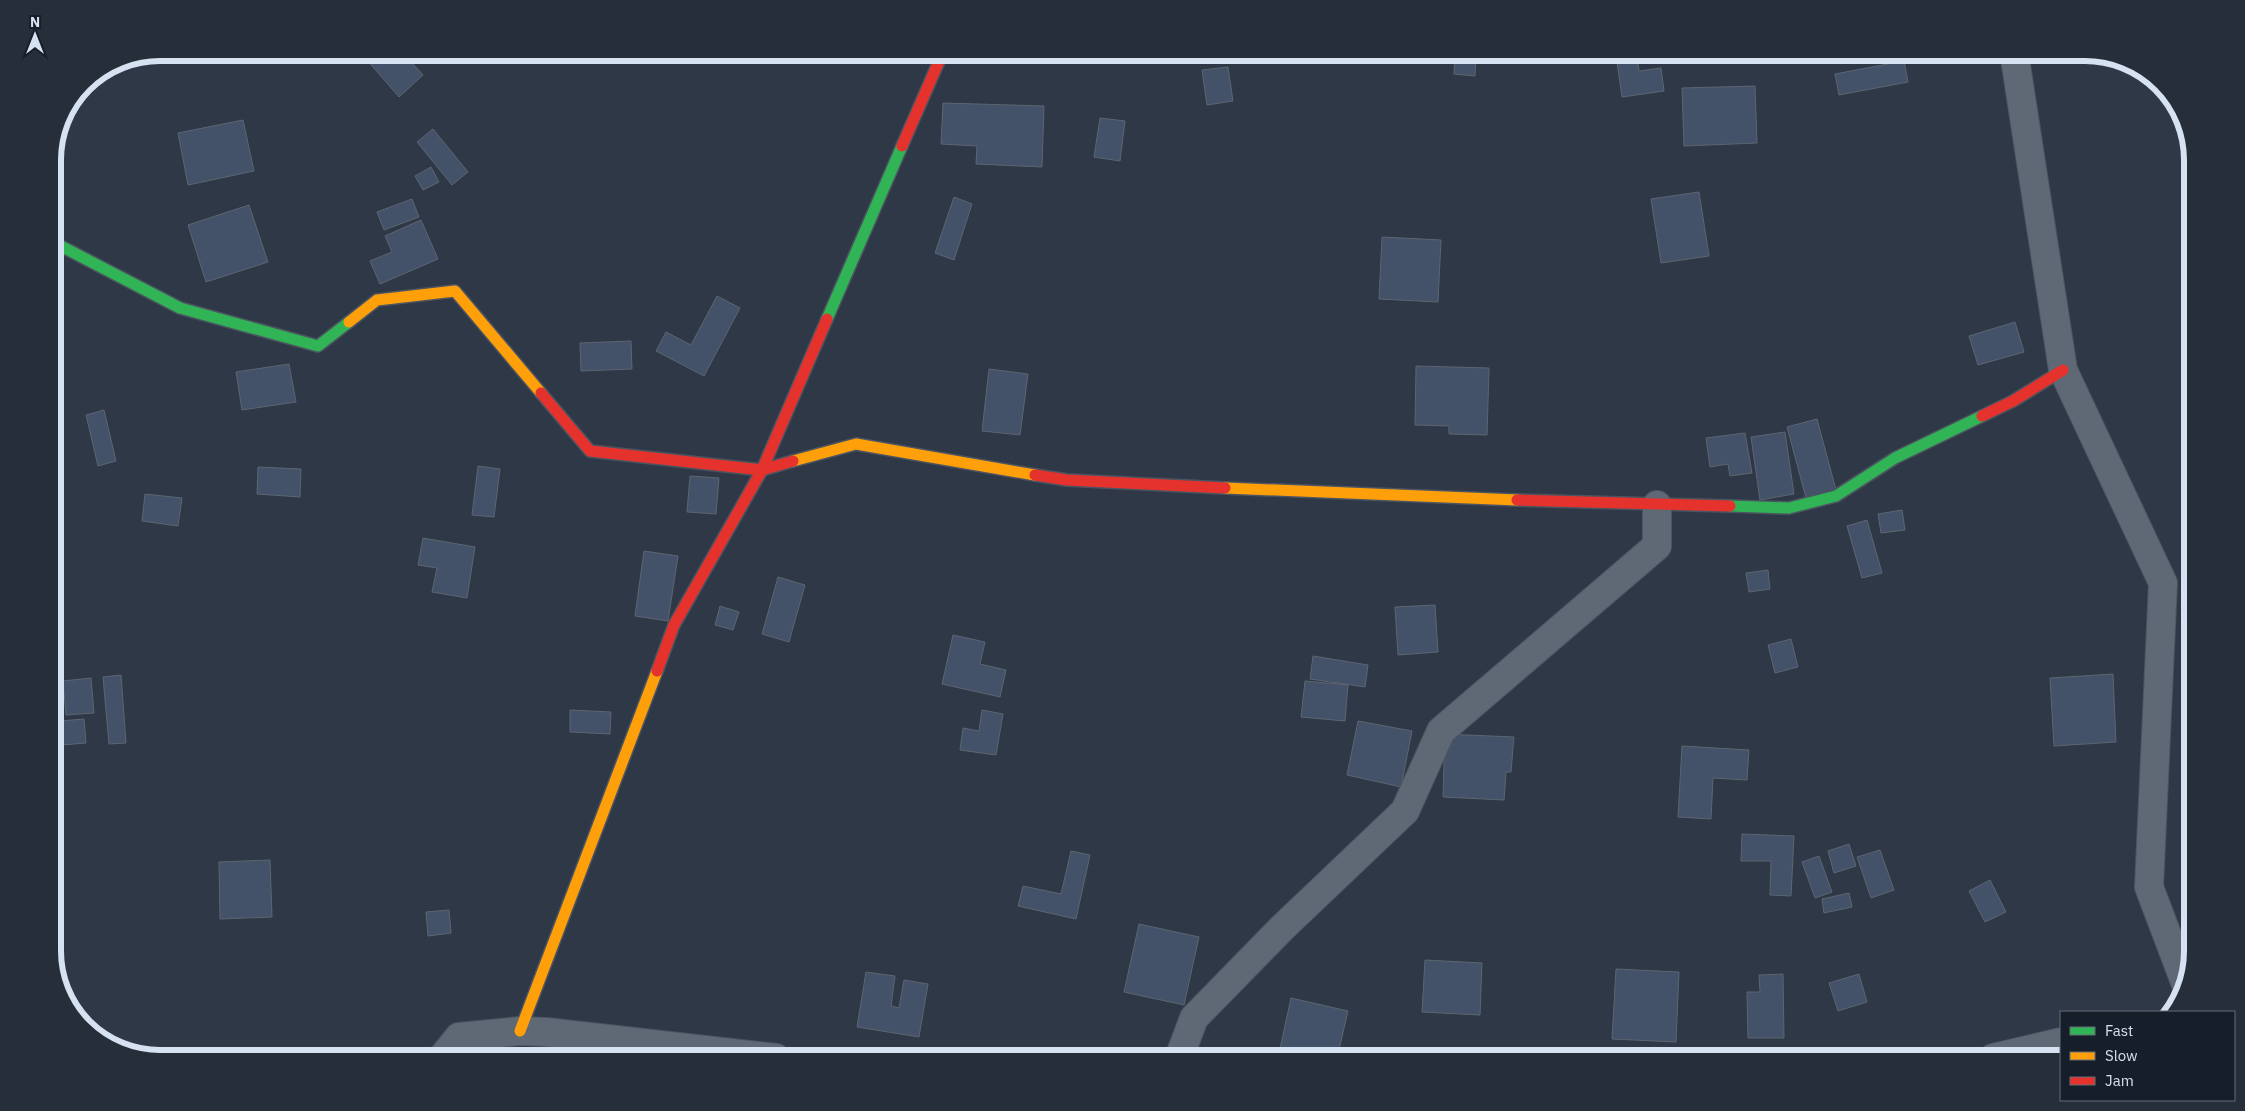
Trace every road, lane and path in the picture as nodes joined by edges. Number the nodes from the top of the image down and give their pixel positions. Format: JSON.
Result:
{"nodes":[{"id":1,"x":939,"y":61,"type":"edge"},
{"id":2,"x":2015,"y":61,"type":"edge"},
{"id":3,"x":61,"y":246,"type":"edge"},
{"id":4,"x":2063,"y":370,"type":"junction"},
{"id":5,"x":762,"y":470,"type":"junction"},
{"id":6,"x":1657,"y":505,"type":"junction"},
{"id":7,"x":2181,"y":972,"type":"edge"},
{"id":8,"x":520,"y":1030,"type":"junction"},
{"id":9,"x":2060,"y":1042,"type":"edge"},
{"id":10,"x":448,"y":1050,"type":"edge"},
{"id":11,"x":703,"y":1050,"type":"edge"},
{"id":12,"x":1182,"y":1050,"type":"edge"},
{"id":13,"x":2027,"y":1050,"type":"edge"}],
"edges":[{"from":1,"to":5,"type":"street"},
{"from":2,"to":4,"type":"street"},
{"from":3,"to":5,"type":"street"},
{"from":4,"to":6,"type":"street"},
{"from":4,"to":7,"type":"street"},
{"from":5,"to":6,"type":"street"},
{"from":5,"to":8,"type":"street"},
{"from":6,"to":12,"type":"street"},
{"from":8,"to":10,"type":"street"},
{"from":8,"to":11,"type":"street"},
{"from":9,"to":13,"type":"street"}]}
